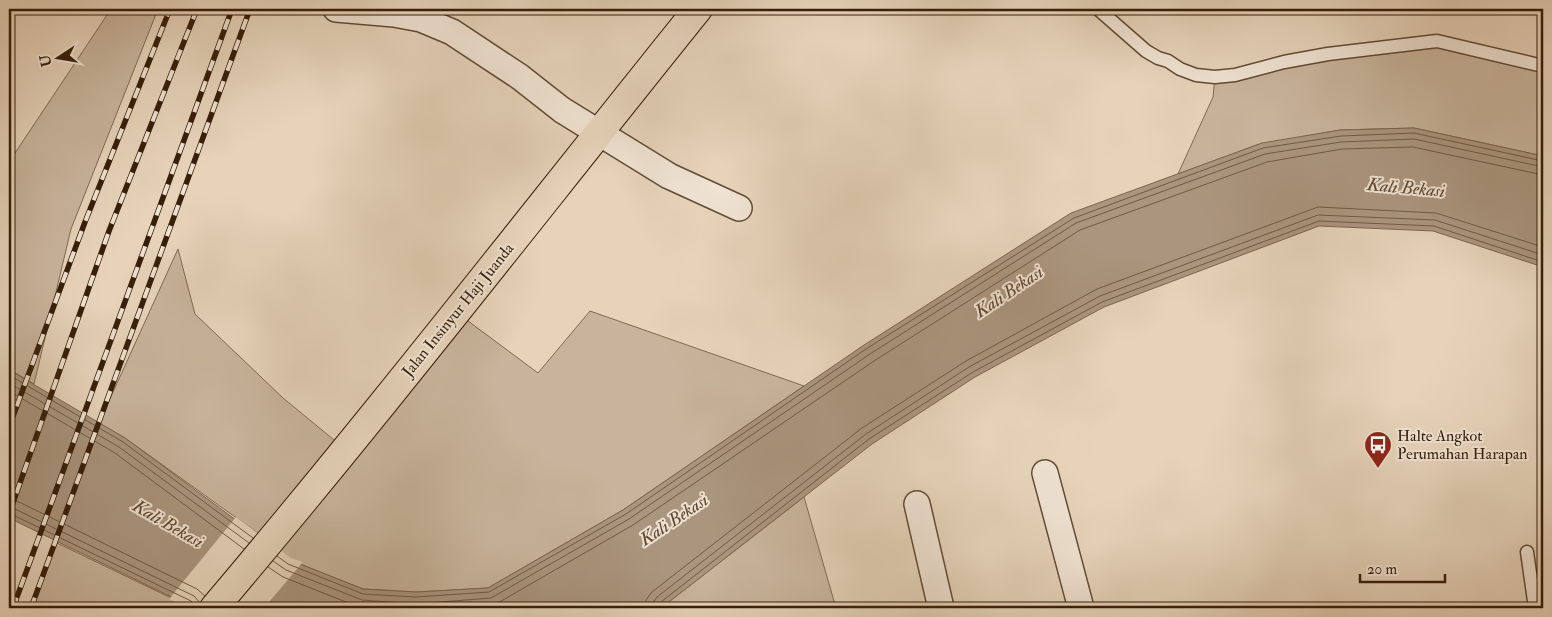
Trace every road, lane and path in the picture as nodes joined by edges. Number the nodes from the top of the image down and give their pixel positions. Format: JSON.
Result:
{"nodes":[{"id":1,"x":336,"y":9,"type":"edge"},
{"id":2,"x":698,"y":9,"type":"edge"},
{"id":3,"x":1098,"y":9,"type":"edge"},
{"id":4,"x":1543,"y":66,"type":"edge"},
{"id":5,"x":599,"y":132,"type":"junction"},
{"id":6,"x":739,"y":208,"type":"dead end"},
{"id":7,"x":1045,"y":473,"type":"dead end"},
{"id":8,"x":917,"y":504,"type":"dead end"},
{"id":9,"x":1527,"y":552,"type":"dead end"},
{"id":10,"x":214,"y":608,"type":"edge"},
{"id":11,"x":941,"y":608,"type":"edge"},
{"id":12,"x":1081,"y":608,"type":"edge"},
{"id":13,"x":1535,"y":608,"type":"edge"}],
"edges":[{"from":1,"to":5,"type":"street"},
{"from":2,"to":5,"type":"main road","name":"Jalan Insinyur Haji Juanda"},
{"from":3,"to":4,"type":"lane"},
{"from":5,"to":6,"type":"street"},
{"from":5,"to":10,"type":"main road","name":"Jalan Insinyur Haji Juanda"},
{"from":7,"to":12,"type":"street"},
{"from":8,"to":11,"type":"street"},
{"from":9,"to":13,"type":"lane"}]}
